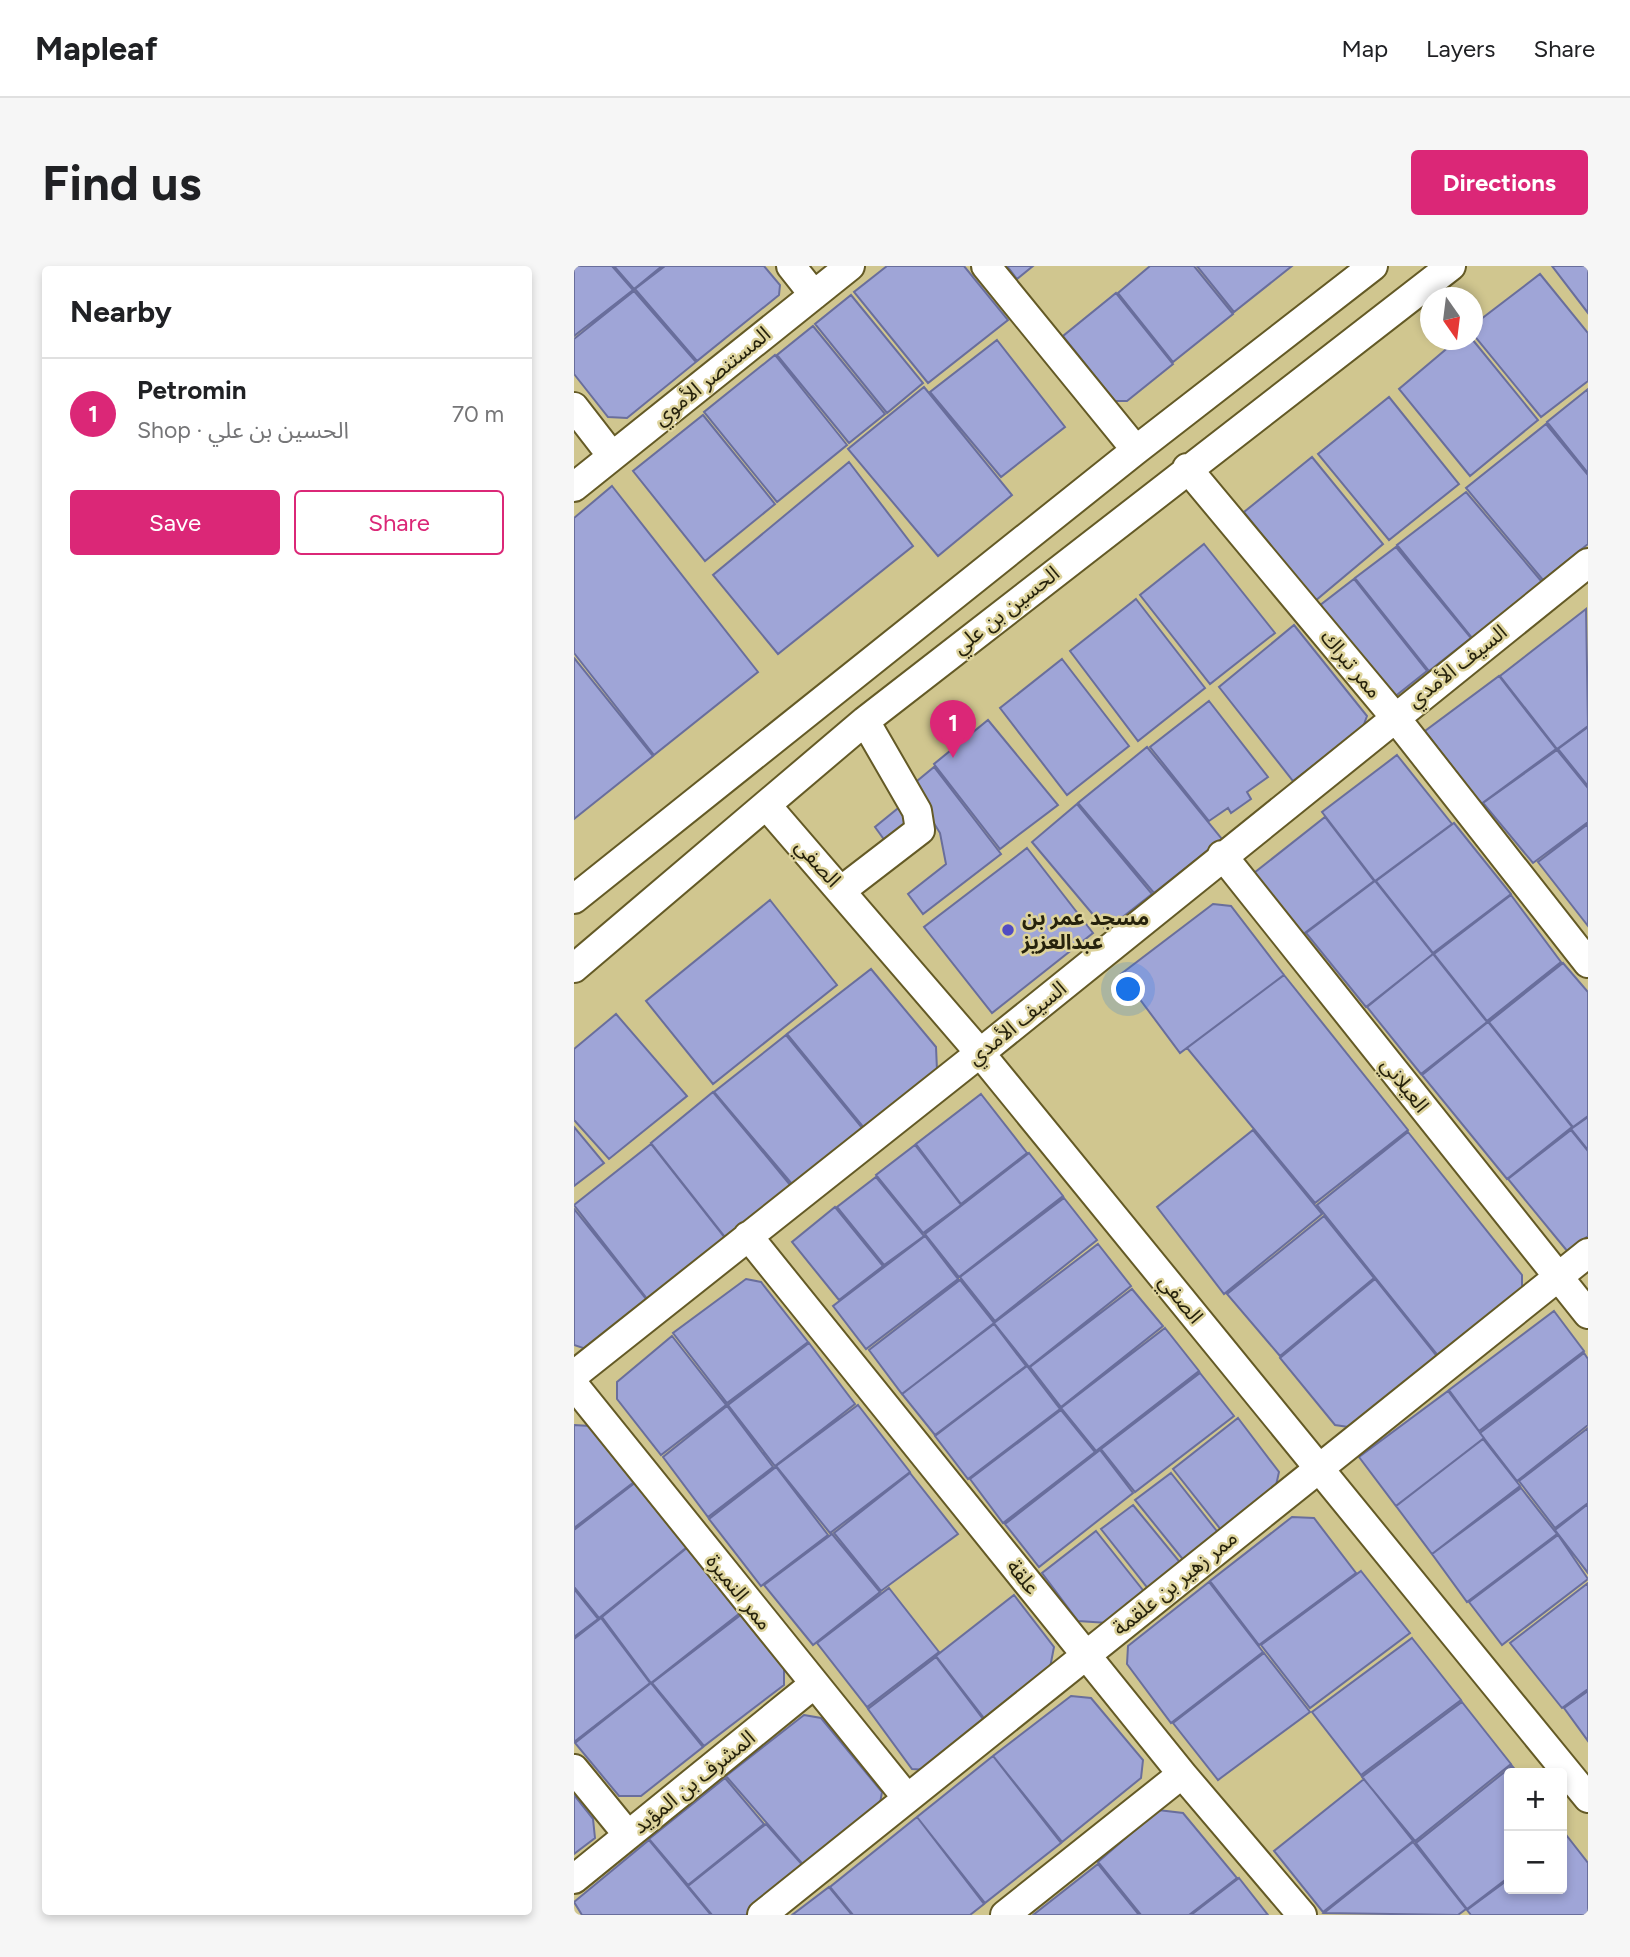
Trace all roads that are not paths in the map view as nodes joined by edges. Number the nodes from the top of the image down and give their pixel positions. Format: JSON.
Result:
{"nodes":[{"id":1,"x":791,"y":266,"type":"edge"},
{"id":2,"x":850,"y":266,"type":"edge"},
{"id":3,"x":986,"y":266,"type":"edge"},
{"id":4,"x":1373,"y":266,"type":"edge"},
{"id":5,"x":1451,"y":266,"type":"edge"},
{"id":6,"x":814,"y":295,"type":"junction"},
{"id":7,"x":574,"y":407,"type":"edge"},
{"id":8,"x":1136,"y":450,"type":"junction"},
{"id":9,"x":612,"y":456,"type":"junction"},
{"id":10,"x":1187,"y":468,"type":"junction"},
{"id":11,"x":574,"y":487,"type":"edge"},
{"id":12,"x":1585,"y":570,"type":"edge"},
{"id":13,"x":1394,"y":716,"type":"junction"},
{"id":14,"x":864,"y":721,"type":"junction"},
{"id":15,"x":767,"y":806,"type":"junction"},
{"id":16,"x":1223,"y":855,"type":"junction"},
{"id":17,"x":842,"y":890,"type":"junction"},
{"id":18,"x":574,"y":899,"type":"edge"},
{"id":19,"x":1588,"y":963,"type":"edge"},
{"id":20,"x":574,"y":968,"type":"edge"},
{"id":21,"x":979,"y":1053,"type":"junction"},
{"id":22,"x":748,"y":1236,"type":"junction"},
{"id":23,"x":1588,"y":1252,"type":"edge"},
{"id":24,"x":1557,"y":1277,"type":"junction"},
{"id":25,"x":1588,"y":1314,"type":"edge"},
{"id":26,"x":574,"y":1375,"type":"edge"},
{"id":27,"x":574,"y":1385,"type":"edge"},
{"id":28,"x":1319,"y":1468,"type":"junction"},
{"id":29,"x":1086,"y":1654,"type":"junction"},
{"id":30,"x":813,"y":1685,"type":"junction"},
{"id":31,"x":574,"y":1769,"type":"edge"},
{"id":32,"x":1182,"y":1774,"type":"junction"},
{"id":33,"x":907,"y":1798,"type":"junction"},
{"id":34,"x":1588,"y":1798,"type":"edge"},
{"id":35,"x":628,"y":1835,"type":"junction"},
{"id":36,"x":574,"y":1879,"type":"edge"},
{"id":37,"x":762,"y":1915,"type":"edge"},
{"id":38,"x":1005,"y":1915,"type":"edge"},
{"id":39,"x":1302,"y":1915,"type":"edge"}],
"edges":[{"from":1,"to":6,"type":"street"},
{"from":2,"to":6,"type":"street","name":"المستنصر الأموي"},
{"from":3,"to":8,"type":"street"},
{"from":4,"to":8,"type":"street","name":"الحسين بن علي"},
{"from":5,"to":10,"type":"street","name":"الحسين بن علي"},
{"from":6,"to":9,"type":"street","name":"المستنصر الأموي"},
{"from":7,"to":9,"type":"street"},
{"from":8,"to":18,"type":"street","name":"الحسين بن علي"},
{"from":9,"to":11,"type":"street","name":"المستنصر الأموي"},
{"from":10,"to":13,"type":"street","name":"ممر تبراك"},
{"from":10,"to":14,"type":"street","name":"الحسين بن علي"},
{"from":12,"to":13,"type":"street","name":"السيف الأمدي"},
{"from":13,"to":16,"type":"street","name":"السيف الأمدي"},
{"from":13,"to":19,"type":"street","name":"ممر تبراك"},
{"from":14,"to":15,"type":"street","name":"الحسين بن علي"},
{"from":14,"to":17,"type":"street"},
{"from":15,"to":17,"type":"street","name":"الصفي"},
{"from":15,"to":20,"type":"street","name":"الحسين بن علي"},
{"from":16,"to":21,"type":"street","name":"السيف الأمدي"},
{"from":16,"to":24,"type":"street","name":"العيلاني"},
{"from":17,"to":21,"type":"street","name":"الصفي"},
{"from":21,"to":22,"type":"street","name":"السيف الأمدي"},
{"from":21,"to":28,"type":"street","name":"الصفي"},
{"from":22,"to":26,"type":"street","name":"السيف الأمدي"},
{"from":22,"to":29,"type":"street","name":"علقة"},
{"from":23,"to":24,"type":"street","name":"ممر زهير بن علقمة"},
{"from":24,"to":25,"type":"street","name":"العيلاني"},
{"from":24,"to":28,"type":"street","name":"ممر زهير بن علقمة"},
{"from":27,"to":30,"type":"street","name":"ممر النميرة"},
{"from":28,"to":29,"type":"street","name":"ممر زهير بن علقمة"},
{"from":28,"to":34,"type":"street","name":"الصفي"},
{"from":29,"to":32,"type":"street","name":"علقة"},
{"from":29,"to":33,"type":"street","name":"ممر زهير بن علقمة"},
{"from":30,"to":33,"type":"street","name":"ممر النميرة"},
{"from":30,"to":35,"type":"street","name":"المشرف بن المؤيد"},
{"from":31,"to":35,"type":"street"},
{"from":32,"to":38,"type":"street"},
{"from":32,"to":39,"type":"street","name":"علقة"},
{"from":33,"to":37,"type":"street","name":"ممر زهير بن علقمة"},
{"from":35,"to":36,"type":"street","name":"المشرف بن المؤيد"}]}
